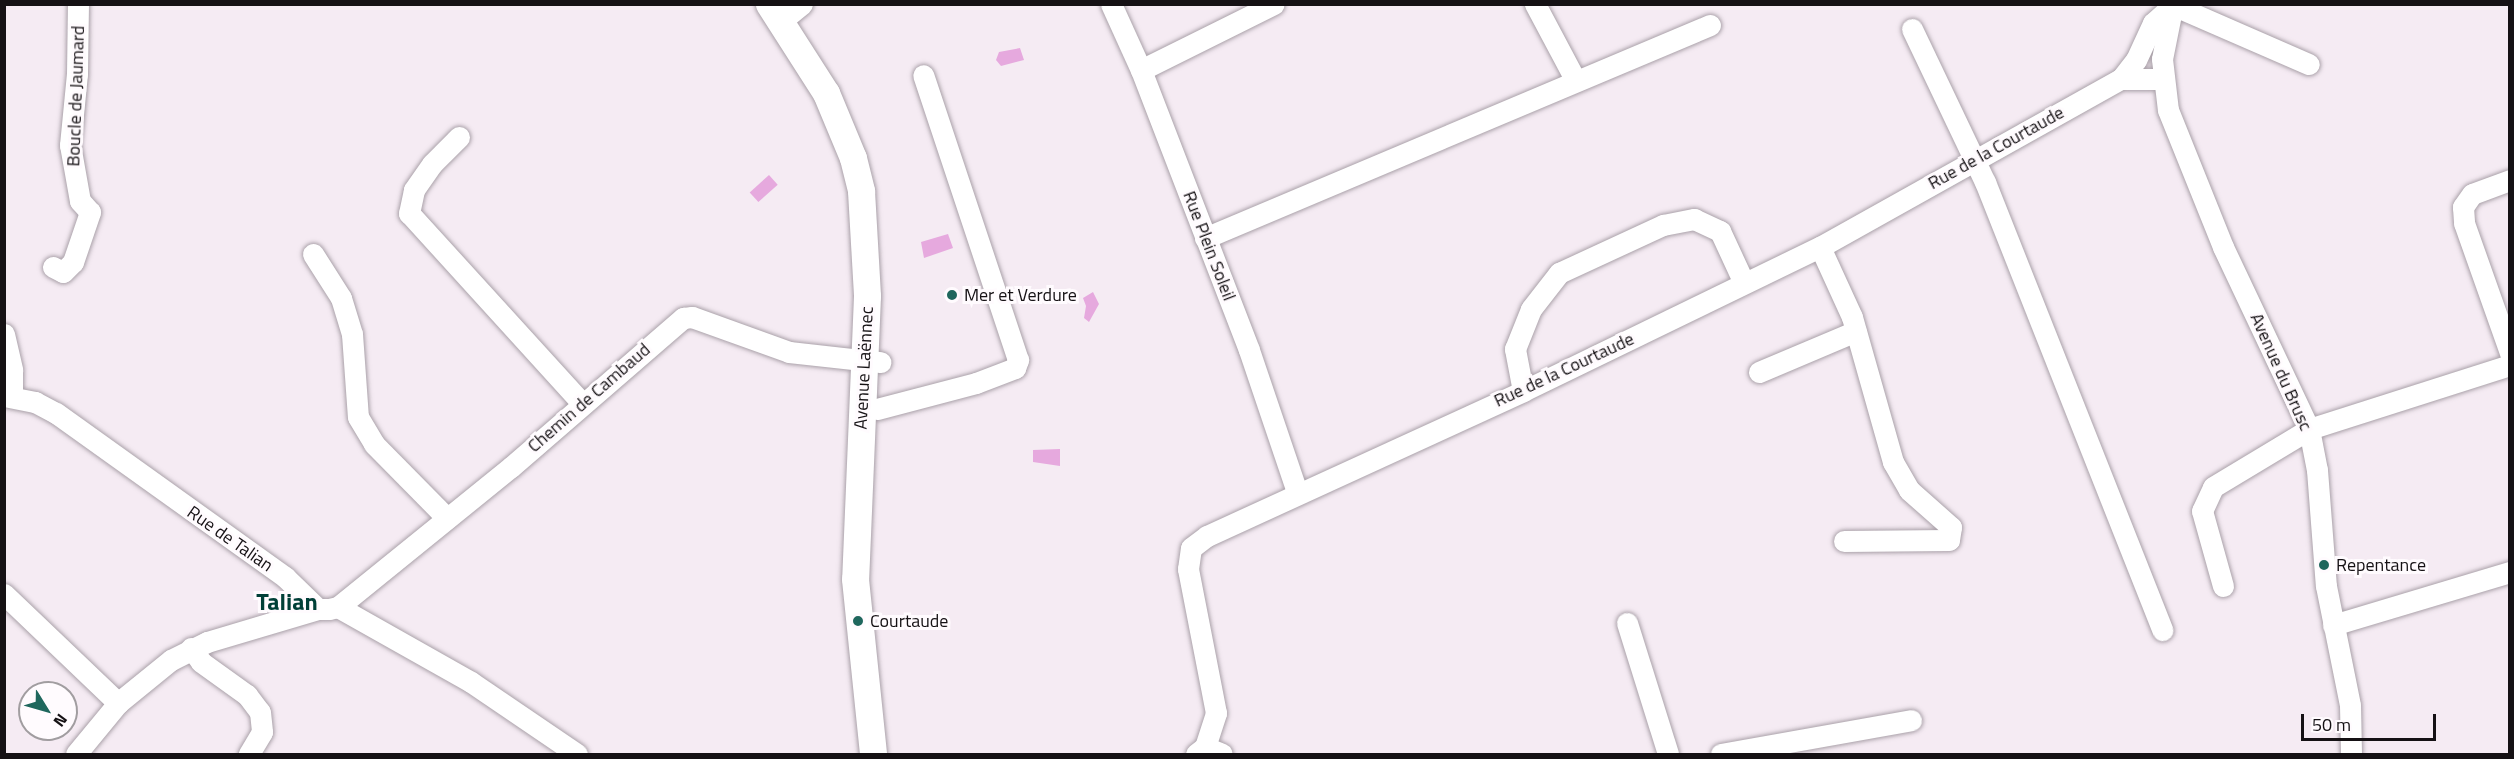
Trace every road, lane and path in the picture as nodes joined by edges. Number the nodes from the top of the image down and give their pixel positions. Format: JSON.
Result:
{"nodes":[{"id":1,"x":78,"y":4,"type":"edge"},
{"id":2,"x":1111,"y":4,"type":"edge"},
{"id":3,"x":1274,"y":4,"type":"edge"},
{"id":4,"x":1534,"y":4,"type":"edge"},
{"id":5,"x":2173,"y":5,"type":"edge"},
{"id":6,"x":785,"y":10,"type":"edge"},
{"id":7,"x":1710,"y":25,"type":"dead end"},
{"id":8,"x":1912,"y":30,"type":"dead end"},
{"id":9,"x":2136,"y":60,"type":"junction"},
{"id":10,"x":2309,"y":64,"type":"dead end"},
{"id":11,"x":1142,"y":70,"type":"junction"},
{"id":12,"x":923,"y":75,"type":"dead end"},
{"id":13,"x":2121,"y":79,"type":"junction"},
{"id":14,"x":2162,"y":79,"type":"junction"},
{"id":15,"x":1576,"y":81,"type":"junction"},
{"id":16,"x":459,"y":137,"type":"dead end"},
{"id":17,"x":1975,"y":161,"type":"junction"},
{"id":18,"x":2510,"y":180,"type":"edge"},
{"id":19,"x":1205,"y":238,"type":"junction"},
{"id":20,"x":1820,"y":247,"type":"junction"},
{"id":21,"x":313,"y":254,"type":"dead end"},
{"id":22,"x":53,"y":267,"type":"dead end"},
{"id":23,"x":1744,"y":283,"type":"junction"},
{"id":24,"x":1856,"y":331,"type":"junction"},
{"id":25,"x":4,"y":334,"type":"edge"},
{"id":26,"x":2510,"y":353,"type":"edge"},
{"id":27,"x":872,"y":361,"type":"junction"},
{"id":28,"x":2510,"y":365,"type":"edge"},
{"id":29,"x":1759,"y":372,"type":"dead end"},
{"id":30,"x":1523,"y":391,"type":"junction"},
{"id":31,"x":8,"y":395,"type":"edge"},
{"id":32,"x":583,"y":404,"type":"junction"},
{"id":33,"x":877,"y":409,"type":"junction"},
{"id":34,"x":2309,"y":429,"type":"junction"},
{"id":35,"x":1297,"y":492,"type":"junction"},
{"id":36,"x":447,"y":518,"type":"junction"},
{"id":37,"x":1844,"y":541,"type":"dead end"},
{"id":38,"x":2510,"y":572,"type":"edge"},
{"id":39,"x":2223,"y":586,"type":"dead end"},
{"id":40,"x":4,"y":594,"type":"edge"},
{"id":41,"x":328,"y":608,"type":"junction"},
{"id":42,"x":1627,"y":623,"type":"dead end"},
{"id":43,"x":2333,"y":625,"type":"junction"},
{"id":44,"x":2162,"y":630,"type":"dead end"},
{"id":45,"x":191,"y":648,"type":"junction"},
{"id":46,"x":118,"y":704,"type":"junction"},
{"id":47,"x":1911,"y":720,"type":"dead end"},
{"id":48,"x":1208,"y":752,"type":"edge"},
{"id":49,"x":76,"y":754,"type":"edge"},
{"id":50,"x":249,"y":754,"type":"edge"},
{"id":51,"x":577,"y":754,"type":"edge"},
{"id":52,"x":873,"y":754,"type":"edge"},
{"id":53,"x":889,"y":754,"type":"edge"},
{"id":54,"x":1668,"y":754,"type":"edge"},
{"id":55,"x":1720,"y":754,"type":"edge"},
{"id":56,"x":2351,"y":754,"type":"edge"}],
"edges":[{"from":1,"to":22,"type":"street","name":"Boucle de Jaumard"},
{"from":2,"to":11,"type":"street","name":"Rue Plein Soleil"},
{"from":3,"to":11,"type":"street"},
{"from":4,"to":15,"type":"street"},
{"from":5,"to":9,"type":"street","name":"Rue de la Courtaude"},
{"from":5,"to":10,"type":"street"},
{"from":5,"to":14,"type":"street","name":"Avenue du Brusc"},
{"from":6,"to":27,"type":"main road","name":"Avenue Laënnec"},
{"from":7,"to":15,"type":"street"},
{"from":8,"to":17,"type":"street"},
{"from":9,"to":13,"type":"street","name":"Rue de la Courtaude"},
{"from":9,"to":14,"type":"street"},
{"from":11,"to":19,"type":"street","name":"Rue Plein Soleil"},
{"from":12,"to":33,"type":"street"},
{"from":13,"to":14,"type":"street","name":"Rue de la Courtaude"},
{"from":13,"to":17,"type":"street","name":"Rue de la Courtaude"},
{"from":14,"to":34,"type":"street","name":"Avenue du Brusc"},
{"from":15,"to":19,"type":"street"},
{"from":16,"to":32,"type":"street"},
{"from":17,"to":20,"type":"street","name":"Rue de la Courtaude"},
{"from":17,"to":44,"type":"street"},
{"from":18,"to":26,"type":"street"},
{"from":19,"to":35,"type":"street","name":"Rue Plein Soleil"},
{"from":20,"to":23,"type":"street","name":"Rue de la Courtaude"},
{"from":20,"to":24,"type":"street"},
{"from":21,"to":36,"type":"street"},
{"from":23,"to":30,"type":"street","name":"Rue de la Courtaude"},
{"from":23,"to":30,"type":"street"},
{"from":24,"to":29,"type":"street"},
{"from":24,"to":37,"type":"street"},
{"from":25,"to":31,"type":"street"},
{"from":27,"to":32,"type":"street","name":"Chemin de Cambaud"},
{"from":27,"to":33,"type":"main road","name":"Avenue Laënnec"},
{"from":27,"to":52,"type":"main road","name":"Avenue Laënnec"},
{"from":28,"to":34,"type":"street"},
{"from":30,"to":35,"type":"street","name":"Rue de la Courtaude"},
{"from":31,"to":41,"type":"street","name":"Rue de Talian"},
{"from":32,"to":36,"type":"street","name":"Chemin de Cambaud"},
{"from":33,"to":53,"type":"main road","name":"Avenue Laënnec"},
{"from":34,"to":39,"type":"street"},
{"from":34,"to":43,"type":"street","name":"Avenue du Brusc"},
{"from":35,"to":48,"type":"street","name":"Rue de la Courtaude"},
{"from":36,"to":41,"type":"street","name":"Chemin de Cambaud"},
{"from":38,"to":43,"type":"street"},
{"from":40,"to":46,"type":"street"},
{"from":41,"to":45,"type":"street"},
{"from":41,"to":51,"type":"street","name":"Rue de Talian"},
{"from":42,"to":54,"type":"street"},
{"from":43,"to":56,"type":"street","name":"Avenue du Brusc"},
{"from":45,"to":46,"type":"street"},
{"from":45,"to":50,"type":"street"},
{"from":46,"to":49,"type":"street"},
{"from":47,"to":55,"type":"street"}]}
